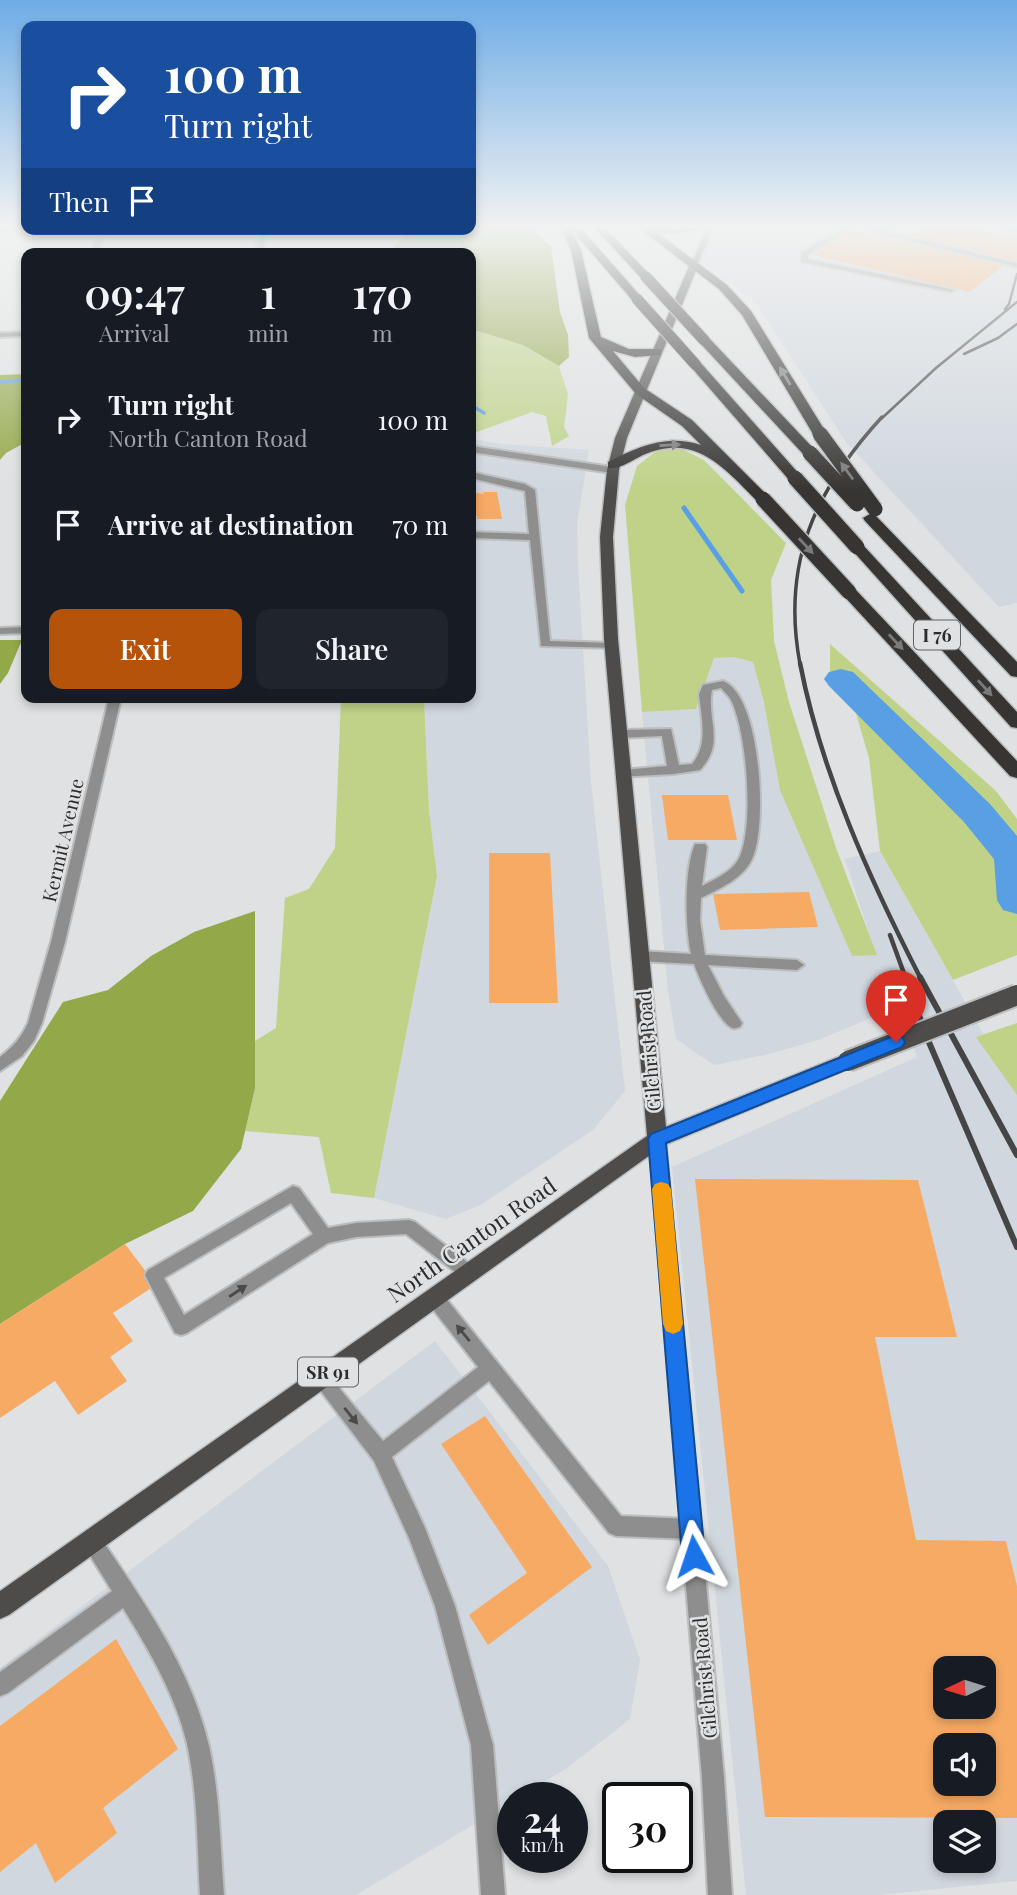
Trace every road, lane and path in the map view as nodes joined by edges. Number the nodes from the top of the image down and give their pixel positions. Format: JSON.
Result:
{"nodes":[{"id":1,"x":590,"y":314,"type":"edge"},
{"id":2,"x":652,"y":314,"type":"edge"},
{"id":3,"x":673,"y":314,"type":"edge"},
{"id":4,"x":680,"y":314,"type":"edge"},
{"id":5,"x":748,"y":314,"type":"edge"},
{"id":6,"x":21,"y":334,"type":"edge"},
{"id":7,"x":0,"y":335,"type":"edge"},
{"id":8,"x":595,"y":338,"type":"junction"},
{"id":9,"x":657,"y":352,"type":"junction"},
{"id":10,"x":640,"y":391,"type":"junction"},
{"id":11,"x":476,"y":450,"type":"edge"},
{"id":12,"x":727,"y":463,"type":"junction"},
{"id":13,"x":612,"y":468,"type":"junction"},
{"id":14,"x":476,"y":476,"type":"edge"},
{"id":15,"x":872,"y":513,"type":"junction"},
{"id":16,"x":476,"y":535,"type":"edge"},
{"id":17,"x":534,"y":537,"type":"junction"},
{"id":18,"x":21,"y":630,"type":"edge"},
{"id":19,"x":0,"y":631,"type":"edge"},
{"id":20,"x":612,"y":646,"type":"junction"},
{"id":21,"x":1017,"y":672,"type":"edge"},
{"id":22,"x":114,"y":703,"type":"edge"},
{"id":23,"x":1017,"y":723,"type":"edge"},
{"id":24,"x":619,"y":734,"type":"junction"},
{"id":25,"x":674,"y":770,"type":"junction"},
{"id":26,"x":1017,"y":772,"type":"edge"},
{"id":27,"x":622,"y":774,"type":"junction"},
{"id":28,"x":700,"y":847,"type":"dead end"},
{"id":29,"x":693,"y":896,"type":"junction"},
{"id":30,"x":639,"y":956,"type":"junction"},
{"id":31,"x":697,"y":959,"type":"junction"},
{"id":32,"x":797,"y":965,"type":"dead end"},
{"id":33,"x":1017,"y":995,"type":"edge"},
{"id":34,"x":736,"y":1023,"type":"dead end"},
{"id":35,"x":0,"y":1065,"type":"edge"},
{"id":36,"x":657,"y":1139,"type":"junction"},
{"id":37,"x":324,"y":1236,"type":"junction"},
{"id":38,"x":469,"y":1273,"type":"junction"},
{"id":39,"x":434,"y":1297,"type":"junction"},
{"id":40,"x":491,"y":1368,"type":"junction"},
{"id":41,"x":320,"y":1378,"type":"junction"},
{"id":42,"x":382,"y":1454,"type":"junction"},
{"id":43,"x":691,"y":1529,"type":"junction"},
{"id":44,"x":91,"y":1541,"type":"junction"},
{"id":45,"x":127,"y":1593,"type":"junction"},
{"id":46,"x":0,"y":1606,"type":"edge"},
{"id":47,"x":0,"y":1685,"type":"edge"},
{"id":48,"x":212,"y":1895,"type":"edge"},
{"id":49,"x":493,"y":1895,"type":"edge"},
{"id":50,"x":720,"y":1895,"type":"edge"}],
"edges":[{"from":1,"to":8,"type":"highway"},
{"from":2,"to":23,"type":"highway","number":"I 76","one_way":true,"bridge":true},
{"from":3,"to":9,"type":"main road","name":"Gilchrist Road"},
{"from":4,"to":15,"type":"highway","number":"I 76","bridge":true},
{"from":15,"to":5,"type":"highway","one_way":true,"bridge":true},
{"from":6,"to":7,"type":"street"},
{"from":8,"to":9,"type":"highway"},
{"from":8,"to":10,"type":"highway"},
{"from":9,"to":10,"type":"main road","name":"Gilchrist Road"},
{"from":10,"to":12,"type":"highway"},
{"from":10,"to":13,"type":"main road","name":"Gilchrist Road"},
{"from":11,"to":13,"type":"street"},
{"from":13,"to":12,"type":"highway","one_way":true},
{"from":12,"to":26,"type":"highway","one_way":true,"bridge":true},
{"from":13,"to":20,"type":"main road","name":"Gilchrist Road"},
{"from":14,"to":17,"type":"street"},
{"from":15,"to":21,"type":"highway","number":"I 76"},
{"from":16,"to":17,"type":"street"},
{"from":17,"to":20,"type":"street"},
{"from":18,"to":19,"type":"street"},
{"from":20,"to":24,"type":"main road","name":"Gilchrist Road"},
{"from":22,"to":35,"type":"street","name":"Kermit Avenue"},
{"from":24,"to":25,"type":"street"},
{"from":24,"to":27,"type":"main road","name":"Gilchrist Road"},
{"from":25,"to":27,"type":"street"},
{"from":25,"to":29,"type":"street"},
{"from":27,"to":30,"type":"main road","name":"Gilchrist Road"},
{"from":28,"to":29,"type":"street"},
{"from":29,"to":31,"type":"street"},
{"from":30,"to":31,"type":"street"},
{"from":30,"to":36,"type":"main road","name":"Gilchrist Road"},
{"from":31,"to":32,"type":"street"},
{"from":31,"to":34,"type":"street"},
{"from":33,"to":36,"type":"main road","name":"North Canton Road","number":"SR 91","bridge":true},
{"from":36,"to":38,"type":"main road","name":"North Canton Road","number":"SR 91"},
{"from":36,"to":43,"type":"street","name":"Gilchrist Road"},
{"from":37,"to":37,"type":"street","one_way":true},
{"from":37,"to":38,"type":"street"},
{"from":38,"to":39,"type":"main road","name":"North Canton Road","number":"SR 91"},
{"from":40,"to":39,"type":"street","one_way":true},
{"from":39,"to":41,"type":"main road","name":"North Canton Road","number":"SR 91"},
{"from":40,"to":42,"type":"street"},
{"from":40,"to":43,"type":"street"},
{"from":41,"to":42,"type":"street","one_way":true},
{"from":41,"to":44,"type":"main road","name":"North Canton Road","number":"SR 91"},
{"from":42,"to":49,"type":"street"},
{"from":43,"to":50,"type":"street","name":"Gilchrist Road"},
{"from":44,"to":45,"type":"street"},
{"from":44,"to":46,"type":"main road","name":"North Canton Road","number":"SR 91"},
{"from":45,"to":47,"type":"street"},
{"from":45,"to":48,"type":"street"}]}
